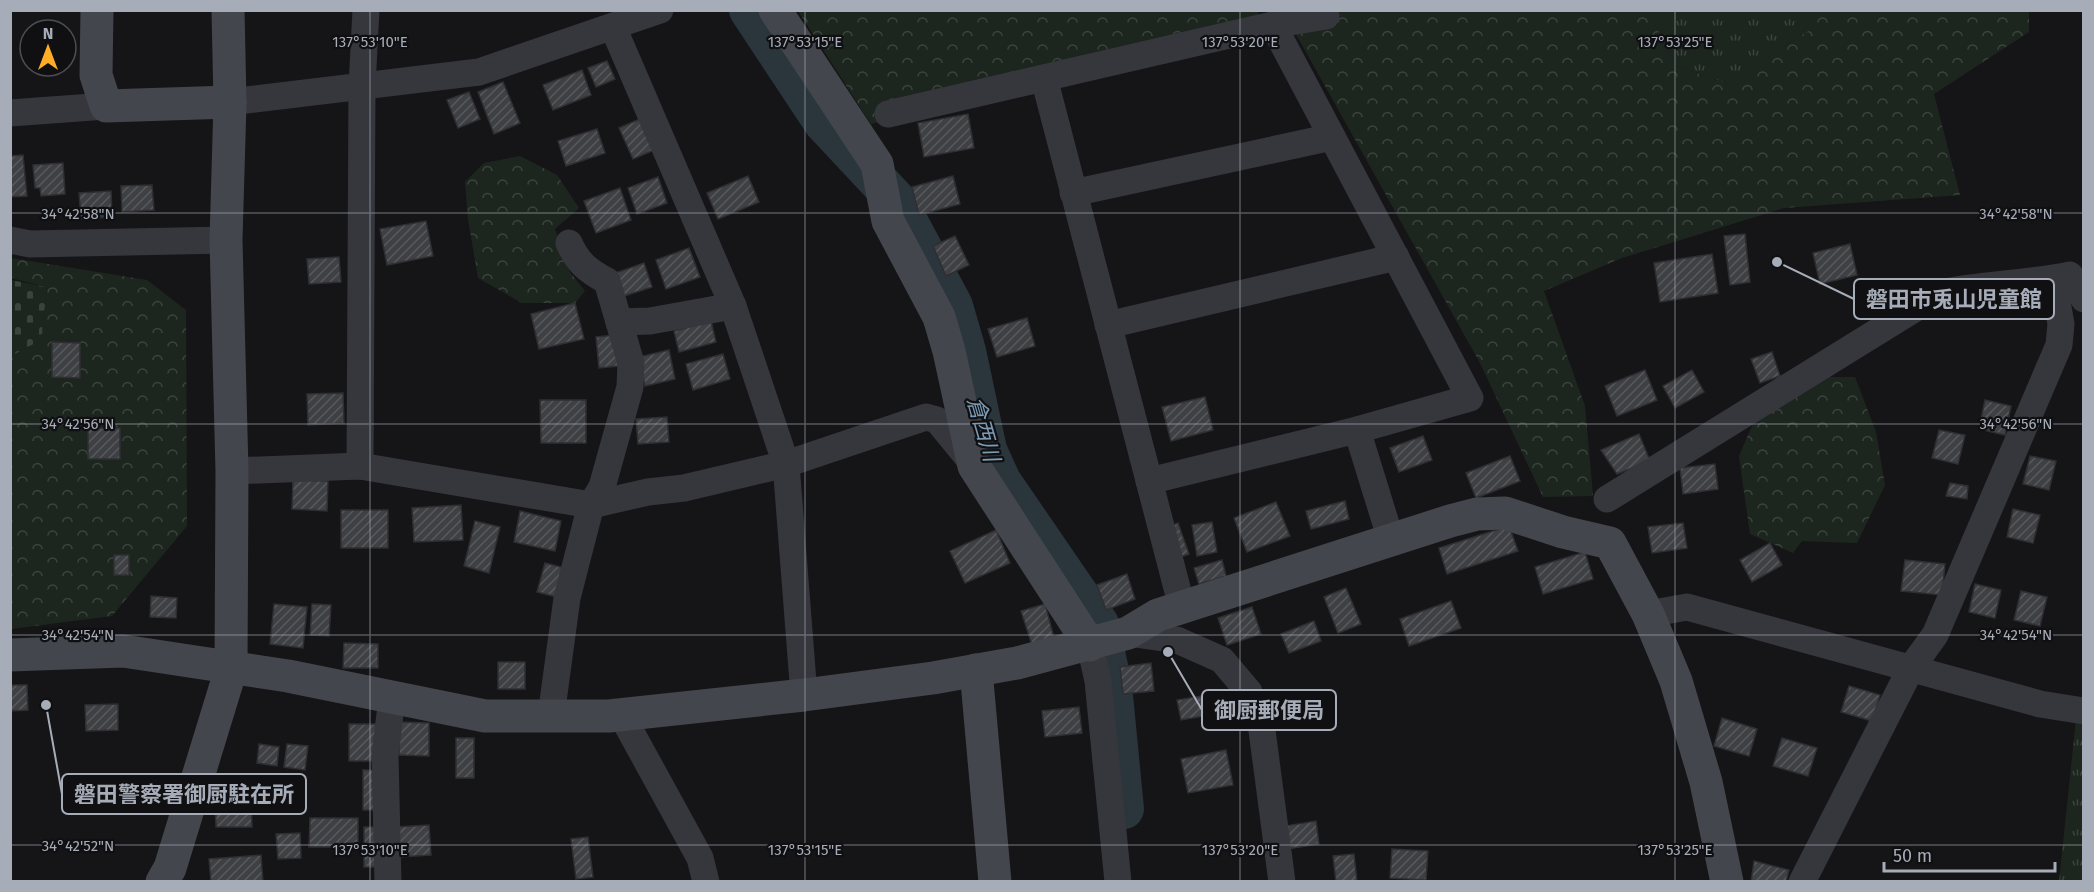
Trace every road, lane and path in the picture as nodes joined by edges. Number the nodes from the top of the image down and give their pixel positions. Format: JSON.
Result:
{"nodes":[{"id":1,"x":97,"y":10,"type":"edge"},
{"id":2,"x":228,"y":10,"type":"edge"},
{"id":3,"x":366,"y":10,"type":"edge"},
{"id":4,"x":660,"y":10,"type":"edge"},
{"id":5,"x":775,"y":10,"type":"edge"},
{"id":6,"x":1326,"y":16,"type":"dead end"},
{"id":7,"x":1273,"y":25,"type":"junction"},
{"id":8,"x":614,"y":27,"type":"junction"},
{"id":9,"x":1044,"y":78,"type":"junction"},
{"id":10,"x":362,"y":86,"type":"junction"},
{"id":11,"x":230,"y":102,"type":"junction"},
{"id":12,"x":105,"y":106,"type":"junction"},
{"id":13,"x":10,"y":112,"type":"edge"},
{"id":14,"x":888,"y":114,"type":"dead end"},
{"id":15,"x":1332,"y":137,"type":"junction"},
{"id":16,"x":1074,"y":193,"type":"junction"},
{"id":17,"x":10,"y":240,"type":"edge"},
{"id":18,"x":226,"y":240,"type":"junction"},
{"id":19,"x":569,"y":243,"type":"dead end"},
{"id":20,"x":1396,"y":257,"type":"junction"},
{"id":21,"x":2053,"y":279,"type":"junction"},
{"id":22,"x":2084,"y":299,"type":"edge"},
{"id":23,"x":733,"y":306,"type":"junction"},
{"id":24,"x":619,"y":322,"type":"junction"},
{"id":25,"x":1108,"y":325,"type":"junction"},
{"id":26,"x":1357,"y":430,"type":"junction"},
{"id":27,"x":786,"y":464,"type":"junction"},
{"id":28,"x":360,"y":466,"type":"junction"},
{"id":29,"x":974,"y":466,"type":"junction"},
{"id":30,"x":232,"y":471,"type":"junction"},
{"id":31,"x":1149,"y":482,"type":"junction"},
{"id":32,"x":1607,"y":499,"type":"dead end"},
{"id":33,"x":591,"y":505,"type":"junction"},
{"id":34,"x":1391,"y":540,"type":"junction"},
{"id":35,"x":1182,"y":607,"type":"junction"},
{"id":36,"x":1648,"y":614,"type":"junction"},
{"id":37,"x":1128,"y":633,"type":"junction"},
{"id":38,"x":1090,"y":645,"type":"junction"},
{"id":39,"x":10,"y":655,"type":"edge"},
{"id":40,"x":1911,"y":668,"type":"junction"},
{"id":41,"x":231,"y":669,"type":"junction"},
{"id":42,"x":976,"y":670,"type":"junction"},
{"id":43,"x":804,"y":695,"type":"junction"},
{"id":44,"x":392,"y":697,"type":"junction"},
{"id":45,"x":2084,"y":711,"type":"edge"},
{"id":46,"x":621,"y":714,"type":"junction"},
{"id":47,"x":550,"y":716,"type":"junction"},
{"id":48,"x":162,"y":882,"type":"edge"},
{"id":49,"x":388,"y":882,"type":"edge"},
{"id":50,"x":706,"y":882,"type":"edge"},
{"id":51,"x":995,"y":882,"type":"edge"},
{"id":52,"x":1118,"y":882,"type":"edge"},
{"id":53,"x":1282,"y":882,"type":"edge"},
{"id":54,"x":1727,"y":882,"type":"edge"},
{"id":55,"x":1802,"y":882,"type":"edge"}],
"edges":[{"from":1,"to":12,"type":"street"},
{"from":2,"to":11,"type":"street"},
{"from":3,"to":10,"type":"street"},
{"from":4,"to":8,"type":"street"},
{"from":5,"to":29,"type":"street"},
{"from":6,"to":7,"type":"street"},
{"from":7,"to":9,"type":"street"},
{"from":7,"to":15,"type":"street"},
{"from":8,"to":10,"type":"street"},
{"from":8,"to":23,"type":"street"},
{"from":9,"to":14,"type":"street"},
{"from":9,"to":16,"type":"street"},
{"from":10,"to":11,"type":"street"},
{"from":10,"to":28,"type":"street"},
{"from":11,"to":12,"type":"street"},
{"from":11,"to":18,"type":"street"},
{"from":12,"to":13,"type":"street"},
{"from":15,"to":16,"type":"street"},
{"from":15,"to":20,"type":"street"},
{"from":16,"to":25,"type":"street"},
{"from":17,"to":18,"type":"street"},
{"from":18,"to":30,"type":"street"},
{"from":19,"to":24,"type":"street"},
{"from":20,"to":25,"type":"street"},
{"from":20,"to":26,"type":"street"},
{"from":21,"to":22,"type":"street"},
{"from":21,"to":32,"type":"street"},
{"from":21,"to":40,"type":"street"},
{"from":23,"to":24,"type":"street"},
{"from":23,"to":27,"type":"street"},
{"from":24,"to":33,"type":"street"},
{"from":25,"to":31,"type":"street"},
{"from":26,"to":31,"type":"street"},
{"from":26,"to":34,"type":"street"},
{"from":27,"to":29,"type":"street"},
{"from":27,"to":33,"type":"street"},
{"from":27,"to":43,"type":"street"},
{"from":28,"to":30,"type":"street"},
{"from":28,"to":33,"type":"street"},
{"from":29,"to":38,"type":"street"},
{"from":30,"to":41,"type":"street"},
{"from":31,"to":35,"type":"street"},
{"from":33,"to":47,"type":"street"},
{"from":34,"to":35,"type":"street"},
{"from":34,"to":36,"type":"street"},
{"from":35,"to":37,"type":"street"},
{"from":36,"to":40,"type":"street"},
{"from":36,"to":54,"type":"street"},
{"from":37,"to":38,"type":"street"},
{"from":37,"to":53,"type":"street"},
{"from":38,"to":42,"type":"street"},
{"from":38,"to":52,"type":"street"},
{"from":39,"to":41,"type":"street"},
{"from":40,"to":45,"type":"street"},
{"from":40,"to":55,"type":"street"},
{"from":41,"to":44,"type":"street"},
{"from":41,"to":48,"type":"street"},
{"from":42,"to":43,"type":"street"},
{"from":42,"to":51,"type":"street"},
{"from":43,"to":46,"type":"street"},
{"from":44,"to":47,"type":"street"},
{"from":44,"to":49,"type":"street"},
{"from":46,"to":47,"type":"street"},
{"from":46,"to":50,"type":"street"}]}
